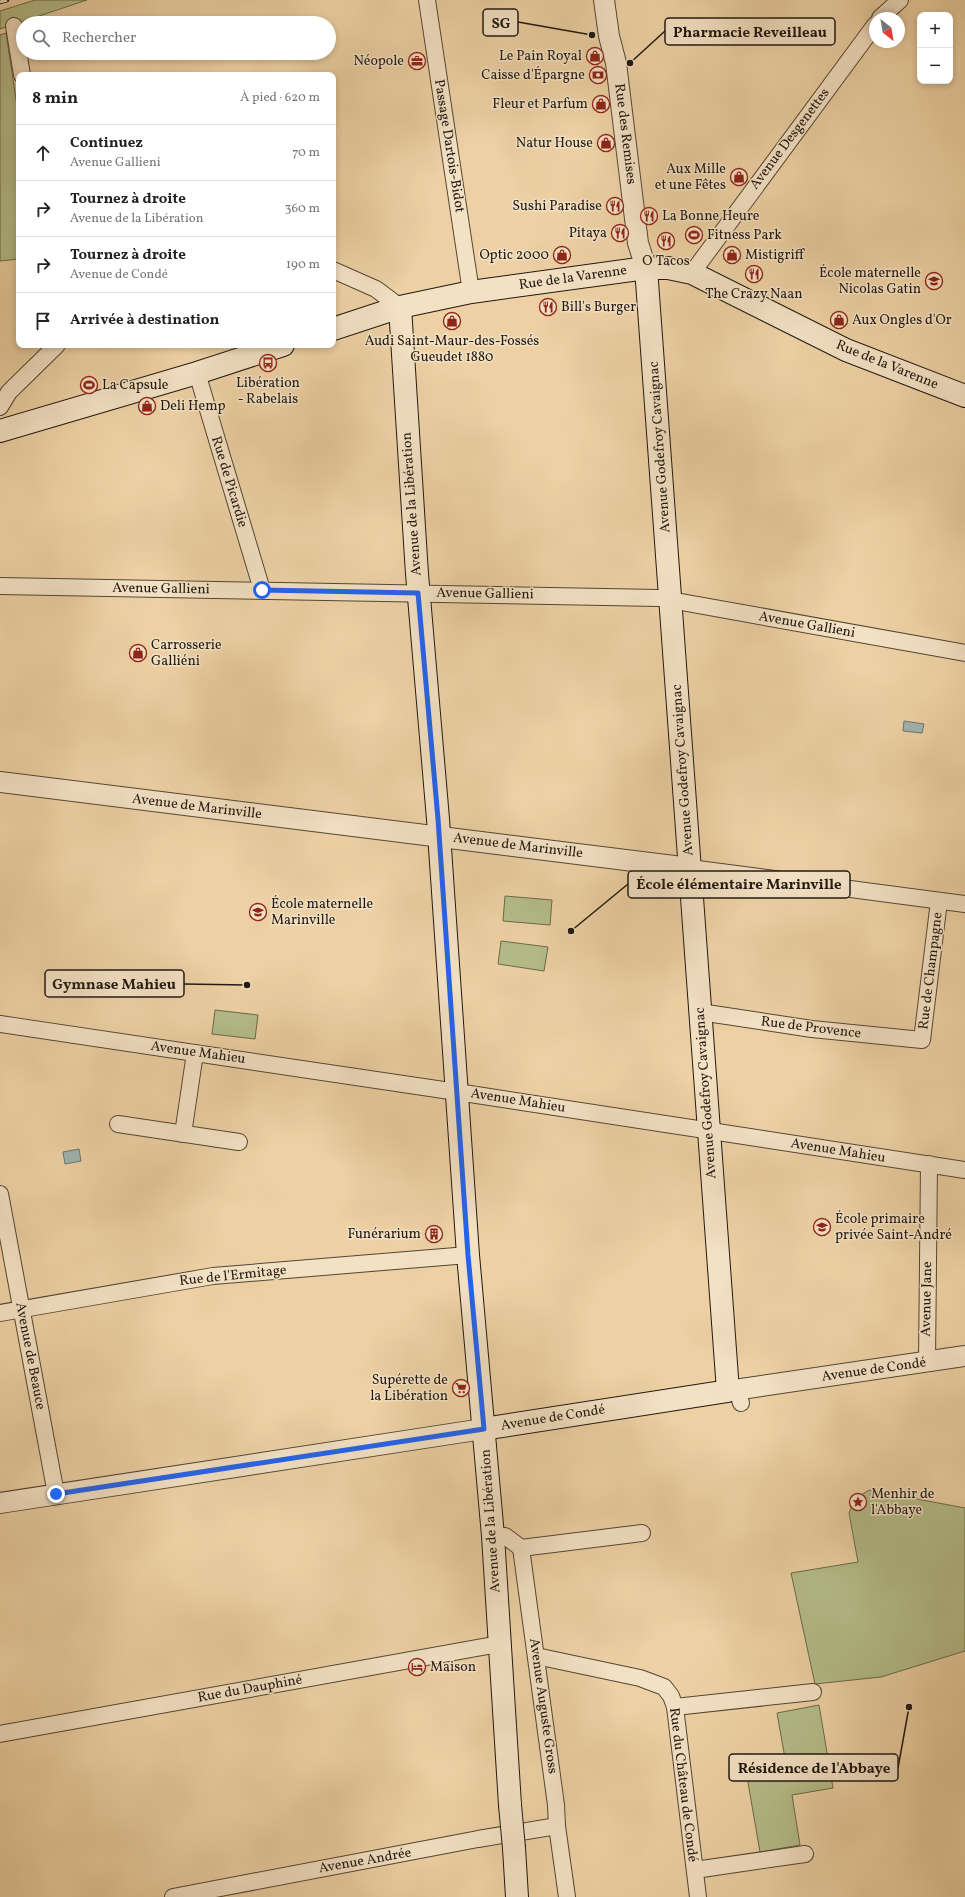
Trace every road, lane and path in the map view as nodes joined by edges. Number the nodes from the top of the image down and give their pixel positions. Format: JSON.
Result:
{"nodes":[{"id":1,"x":427,"y":0,"type":"edge"},
{"id":2,"x":604,"y":0,"type":"edge"},
{"id":3,"x":900,"y":0,"type":"edge"},
{"id":4,"x":887,"y":12,"type":"edge"},
{"id":5,"x":14,"y":26,"type":"dead end"},
{"id":6,"x":869,"y":33,"type":"edge"},
{"id":7,"x":16,"y":38,"type":"edge"},
{"id":8,"x":20,"y":60,"type":"edge"},
{"id":9,"x":22,"y":72,"type":"edge"},
{"id":10,"x":646,"y":268,"type":"junction"},
{"id":11,"x":336,"y":271,"type":"edge"},
{"id":12,"x":692,"y":273,"type":"junction"},
{"id":13,"x":471,"y":292,"type":"junction"},
{"id":14,"x":400,"y":307,"type":"junction"},
{"id":15,"x":336,"y":328,"type":"edge"},
{"id":16,"x":54,"y":348,"type":"edge"},
{"id":17,"x":274,"y":348,"type":"edge"},
{"id":18,"x":196,"y":373,"type":"junction"},
{"id":19,"x":965,"y":396,"type":"edge"},
{"id":20,"x":0,"y":406,"type":"edge"},
{"id":21,"x":1,"y":427,"type":"edge"},
{"id":22,"x":0,"y":586,"type":"edge"},
{"id":23,"x":262,"y":590,"type":"junction"},
{"id":24,"x":418,"y":593,"type":"junction"},
{"id":25,"x":671,"y":600,"type":"junction"},
{"id":26,"x":965,"y":653,"type":"edge"},
{"id":27,"x":0,"y":782,"type":"edge"},
{"id":28,"x":439,"y":836,"type":"junction"},
{"id":29,"x":690,"y":868,"type":"junction"},
{"id":30,"x":939,"y":901,"type":"junction"},
{"id":31,"x":965,"y":904,"type":"edge"},
{"id":32,"x":700,"y":1012,"type":"junction"},
{"id":33,"x":0,"y":1024,"type":"edge"},
{"id":34,"x":922,"y":1040,"type":"joint"},
{"id":35,"x":196,"y":1053,"type":"junction"},
{"id":36,"x":457,"y":1092,"type":"junction"},
{"id":37,"x":118,"y":1124,"type":"dead end"},
{"id":38,"x":708,"y":1131,"type":"junction"},
{"id":39,"x":183,"y":1134,"type":"junction"},
{"id":40,"x":239,"y":1142,"type":"dead end"},
{"id":41,"x":929,"y":1164,"type":"junction"},
{"id":42,"x":965,"y":1170,"type":"edge"},
{"id":43,"x":0,"y":1194,"type":"edge"},
{"id":44,"x":468,"y":1255,"type":"junction"},
{"id":45,"x":21,"y":1309,"type":"junction"},
{"id":46,"x":0,"y":1313,"type":"edge"},
{"id":47,"x":965,"y":1356,"type":"edge"},
{"id":48,"x":927,"y":1362,"type":"junction"},
{"id":49,"x":735,"y":1395,"type":"junction"},
{"id":50,"x":484,"y":1429,"type":"junction"},
{"id":51,"x":56,"y":1494,"type":"junction"},
{"id":52,"x":0,"y":1503,"type":"edge"},
{"id":53,"x":642,"y":1533,"type":"dead end"},
{"id":54,"x":493,"y":1536,"type":"junction"},
{"id":55,"x":521,"y":1548,"type":"junction"},
{"id":56,"x":499,"y":1644,"type":"junction"},
{"id":57,"x":536,"y":1656,"type":"junction"},
{"id":58,"x":813,"y":1692,"type":"dead end"},
{"id":59,"x":675,"y":1707,"type":"junction"},
{"id":60,"x":0,"y":1734,"type":"edge"},
{"id":61,"x":557,"y":1826,"type":"junction"},
{"id":62,"x":805,"y":1854,"type":"dead end"},
{"id":63,"x":695,"y":1870,"type":"junction"},
{"id":64,"x":173,"y":1897,"type":"edge"},
{"id":65,"x":517,"y":1897,"type":"edge"},
{"id":66,"x":567,"y":1897,"type":"edge"},
{"id":67,"x":698,"y":1897,"type":"edge"}],
"edges":[{"from":1,"to":13,"type":"street","name":"Passage Dartois-Bidot"},
{"from":2,"to":10,"type":"street","name":"Rue des Remises"},
{"from":3,"to":4,"type":"street"},
{"from":5,"to":7,"type":"street"},
{"from":6,"to":12,"type":"street","name":"Avenue Desgenettes"},
{"from":8,"to":9,"type":"street"},
{"from":10,"to":12,"type":"main road","name":"Rue de la Varenne"},
{"from":10,"to":13,"type":"main road","name":"Rue de la Varenne"},
{"from":10,"to":25,"type":"main road","name":"Avenue Godefroy Cavaignac"},
{"from":11,"to":14,"type":"street"},
{"from":12,"to":19,"type":"main road","name":"Rue de la Varenne"},
{"from":13,"to":14,"type":"main road","name":"Rue de la Varenne"},
{"from":14,"to":15,"type":"main road","name":"Rue de la Varenne"},
{"from":14,"to":24,"type":"main road","name":"Avenue de la Libération"},
{"from":16,"to":20,"type":"street"},
{"from":17,"to":18,"type":"main road"},
{"from":18,"to":21,"type":"main road"},
{"from":18,"to":23,"type":"street","name":"Rue de Picardie"},
{"from":22,"to":23,"type":"street","name":"Avenue Gallieni"},
{"from":23,"to":24,"type":"street","name":"Avenue Gallieni"},
{"from":24,"to":25,"type":"street","name":"Avenue Gallieni"},
{"from":24,"to":28,"type":"main road","name":"Avenue de la Libération"},
{"from":25,"to":26,"type":"street","name":"Avenue Gallieni"},
{"from":25,"to":29,"type":"main road","name":"Avenue Godefroy Cavaignac"},
{"from":27,"to":28,"type":"street","name":"Avenue de Marinville"},
{"from":28,"to":29,"type":"street","name":"Avenue de Marinville"},
{"from":28,"to":36,"type":"main road","name":"Avenue de la Libération"},
{"from":29,"to":30,"type":"street","name":"Avenue de Marinville"},
{"from":29,"to":32,"type":"main road","name":"Avenue Godefroy Cavaignac"},
{"from":30,"to":31,"type":"street","name":"Avenue de Marinville"},
{"from":30,"to":34,"type":"street","name":"Rue de Champagne"},
{"from":32,"to":34,"type":"street","name":"Rue de Provence"},
{"from":32,"to":38,"type":"main road","name":"Avenue Godefroy Cavaignac"},
{"from":33,"to":35,"type":"street","name":"Avenue Mahieu"},
{"from":35,"to":36,"type":"street","name":"Avenue Mahieu"},
{"from":35,"to":39,"type":"street"},
{"from":36,"to":38,"type":"street","name":"Avenue Mahieu"},
{"from":36,"to":44,"type":"main road","name":"Avenue de la Libération"},
{"from":37,"to":39,"type":"street"},
{"from":38,"to":41,"type":"street","name":"Avenue Mahieu"},
{"from":38,"to":49,"type":"main road","name":"Avenue Godefroy Cavaignac"},
{"from":39,"to":40,"type":"street"},
{"from":41,"to":42,"type":"street","name":"Avenue Mahieu"},
{"from":41,"to":48,"type":"street","name":"Avenue Jane"},
{"from":43,"to":45,"type":"street","name":"Avenue de Beauce"},
{"from":44,"to":45,"type":"street","name":"Rue de l'Ermitage"},
{"from":44,"to":50,"type":"main road","name":"Avenue de la Libération"},
{"from":45,"to":46,"type":"street","name":"Rue de l'Ermitage"},
{"from":45,"to":51,"type":"street","name":"Avenue de Beauce"},
{"from":47,"to":48,"type":"street","name":"Avenue de Condé"},
{"from":48,"to":49,"type":"street","name":"Avenue de Condé"},
{"from":49,"to":50,"type":"main road","name":"Avenue de Condé"},
{"from":50,"to":51,"type":"street","name":"Avenue de Condé"},
{"from":50,"to":54,"type":"main road","name":"Avenue de la Libération"},
{"from":51,"to":52,"type":"street","name":"Avenue de Condé"},
{"from":53,"to":55,"type":"street"},
{"from":54,"to":55,"type":"street"},
{"from":54,"to":56,"type":"main road","name":"Avenue de la Libération"},
{"from":55,"to":57,"type":"street","name":"Avenue Auguste Gross"},
{"from":56,"to":60,"type":"street","name":"Rue du Dauphiné"},
{"from":56,"to":65,"type":"main road","name":"Avenue de la Libération","bridge":true},
{"from":57,"to":59,"type":"street","name":"Rue du Château de Condé"},
{"from":57,"to":61,"type":"street","name":"Avenue Auguste Gross"},
{"from":58,"to":59,"type":"street"},
{"from":59,"to":63,"type":"street","name":"Rue du Château de Condé"},
{"from":61,"to":64,"type":"street","name":"Avenue Andrée"},
{"from":61,"to":66,"type":"street","name":"Avenue Auguste Gross"},
{"from":62,"to":63,"type":"street"},
{"from":63,"to":67,"type":"street","name":"Rue du Château de Condé"}]}
